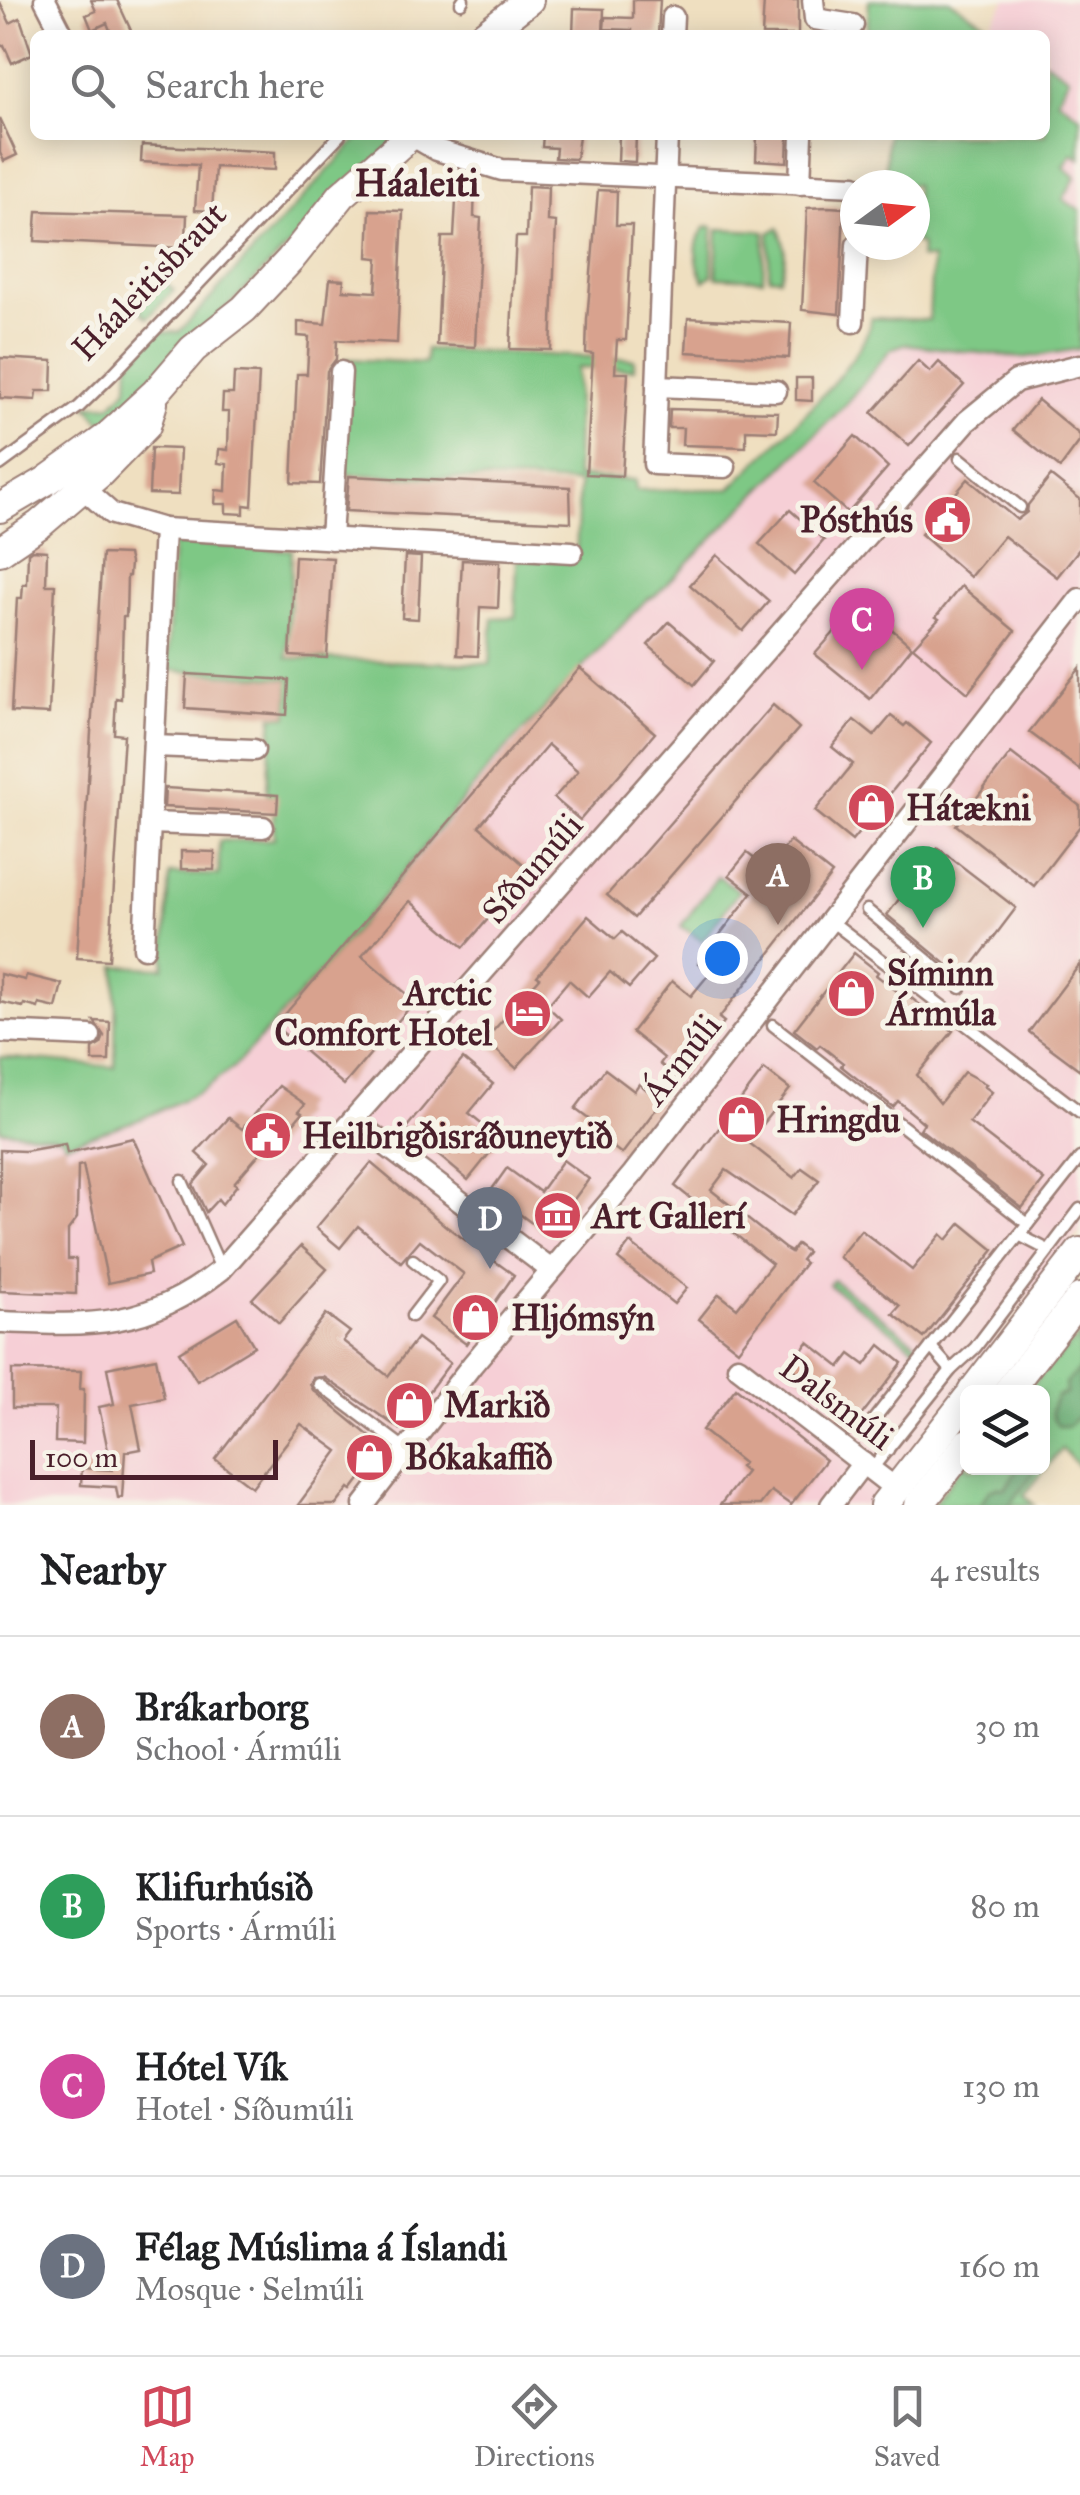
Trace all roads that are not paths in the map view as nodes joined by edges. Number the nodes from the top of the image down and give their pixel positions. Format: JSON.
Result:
{"nodes":[{"id":1,"x":44,"y":0,"type":"edge"},
{"id":2,"x":530,"y":0,"type":"edge"},
{"id":3,"x":813,"y":0,"type":"edge"},
{"id":4,"x":854,"y":25,"type":"dead end"},
{"id":5,"x":59,"y":30,"type":"edge"},
{"id":6,"x":491,"y":30,"type":"edge"},
{"id":7,"x":509,"y":30,"type":"edge"},
{"id":8,"x":335,"y":140,"type":"edge"},
{"id":9,"x":405,"y":140,"type":"edge"},
{"id":10,"x":418,"y":140,"type":"edge"},
{"id":11,"x":445,"y":140,"type":"edge"},
{"id":12,"x":667,"y":140,"type":"edge"},
{"id":13,"x":802,"y":140,"type":"edge"},
{"id":14,"x":455,"y":154,"type":"junction"},
{"id":15,"x":666,"y":178,"type":"junction"},
{"id":16,"x":800,"y":184,"type":"junction"},
{"id":17,"x":840,"y":185,"type":"edge"},
{"id":18,"x":856,"y":260,"type":"edge"},
{"id":19,"x":853,"y":322,"type":"dead end"},
{"id":20,"x":1076,"y":367,"type":"edge"},
{"id":21,"x":341,"y":372,"type":"dead end"},
{"id":22,"x":657,"y":386,"type":"junction"},
{"id":23,"x":776,"y":390,"type":"dead end"},
{"id":24,"x":960,"y":458,"type":"dead end"},
{"id":25,"x":0,"y":466,"type":"edge"},
{"id":26,"x":725,"y":467,"type":"dead end"},
{"id":27,"x":73,"y":479,"type":"junction"},
{"id":28,"x":1020,"y":507,"type":"dead end"},
{"id":29,"x":0,"y":508,"type":"edge"},
{"id":30,"x":164,"y":529,"type":"junction"},
{"id":31,"x":331,"y":538,"type":"junction"},
{"id":32,"x":0,"y":551,"type":"edge"},
{"id":33,"x":572,"y":552,"type":"dead end"},
{"id":34,"x":1080,"y":599,"type":"edge"},
{"id":35,"x":154,"y":746,"type":"junction"},
{"id":36,"x":254,"y":750,"type":"dead end"},
{"id":37,"x":150,"y":823,"type":"junction"},
{"id":38,"x":263,"y":827,"type":"dead end"},
{"id":39,"x":867,"y":910,"type":"dead end"},
{"id":40,"x":831,"y":921,"type":"junction"},
{"id":41,"x":144,"y":948,"type":"dead end"},
{"id":42,"x":961,"y":988,"type":"dead end"},
{"id":43,"x":773,"y":1025,"type":"dead end"},
{"id":44,"x":0,"y":1032,"type":"edge"},
{"id":45,"x":90,"y":1036,"type":"dead end"},
{"id":46,"x":1076,"y":1110,"type":"edge"},
{"id":47,"x":354,"y":1121,"type":"junction"},
{"id":48,"x":1080,"y":1158,"type":"edge"},
{"id":49,"x":182,"y":1180,"type":"dead end"},
{"id":50,"x":1080,"y":1209,"type":"edge"},
{"id":51,"x":1028,"y":1224,"type":"junction"},
{"id":52,"x":1019,"y":1235,"type":"junction"},
{"id":53,"x":1048,"y":1250,"type":"junction"},
{"id":54,"x":1080,"y":1252,"type":"edge"},
{"id":55,"x":413,"y":1260,"type":"dead end"},
{"id":56,"x":221,"y":1270,"type":"junction"},
{"id":57,"x":551,"y":1270,"type":"junction"},
{"id":58,"x":1080,"y":1298,"type":"edge"},
{"id":59,"x":412,"y":1316,"type":"dead end"},
{"id":60,"x":1080,"y":1316,"type":"edge"},
{"id":61,"x":0,"y":1322,"type":"edge"},
{"id":62,"x":931,"y":1347,"type":"junction"},
{"id":63,"x":738,"y":1367,"type":"dead end"},
{"id":64,"x":951,"y":1370,"type":"junction"},
{"id":65,"x":320,"y":1384,"type":"dead end"},
{"id":66,"x":978,"y":1385,"type":"edge"},
{"id":67,"x":1013,"y":1385,"type":"edge"},
{"id":68,"x":1013,"y":1385,"type":"edge"},
{"id":69,"x":960,"y":1410,"type":"edge"},
{"id":70,"x":407,"y":1450,"type":"junction"},
{"id":71,"x":888,"y":1450,"type":"junction"},
{"id":72,"x":960,"y":1451,"type":"edge"},
{"id":73,"x":868,"y":1466,"type":"junction"},
{"id":74,"x":900,"y":1500,"type":"edge"},
{"id":75,"x":364,"y":1505,"type":"edge"},
{"id":76,"x":831,"y":1505,"type":"edge"}],
"edges":[{"from":1,"to":5,"type":"street"},
{"from":2,"to":6,"type":"street"},
{"from":2,"to":7,"type":"street"},
{"from":3,"to":4,"type":"street"},
{"from":8,"to":25,"type":"lane","name":"Háaleitisbraut"},
{"from":9,"to":27,"type":"street"},
{"from":10,"to":14,"type":"street"},
{"from":11,"to":14,"type":"street"},
{"from":12,"to":15,"type":"street"},
{"from":13,"to":16,"type":"street"},
{"from":14,"to":15,"type":"street"},
{"from":15,"to":16,"type":"street"},
{"from":15,"to":22,"type":"street"},
{"from":16,"to":17,"type":"street"},
{"from":18,"to":19,"type":"street"},
{"from":20,"to":47,"type":"street","name":"Síðumúli"},
{"from":21,"to":31,"type":"street"},
{"from":22,"to":23,"type":"street"},
{"from":22,"to":26,"type":"street"},
{"from":24,"to":28,"type":"lane"},
{"from":27,"to":29,"type":"street"},
{"from":27,"to":30,"type":"street"},
{"from":27,"to":32,"type":"street"},
{"from":30,"to":31,"type":"street"},
{"from":30,"to":35,"type":"street"},
{"from":31,"to":33,"type":"street"},
{"from":34,"to":40,"type":"street","name":"Ármúli"},
{"from":35,"to":36,"type":"street"},
{"from":35,"to":37,"type":"street"},
{"from":37,"to":38,"type":"street"},
{"from":37,"to":41,"type":"street"},
{"from":39,"to":42,"type":"lane"},
{"from":40,"to":46,"type":"lane"},
{"from":40,"to":57,"type":"street","name":"Ármúli"},
{"from":43,"to":51,"type":"lane"},
{"from":44,"to":45,"type":"street"},
{"from":47,"to":56,"type":"street","name":"Síðumúli"},
{"from":47,"to":57,"type":"street"},
{"from":48,"to":51,"type":"lane"},
{"from":49,"to":56,"type":"lane"},
{"from":50,"to":53,"type":"lane"},
{"from":51,"to":52,"type":"lane"},
{"from":52,"to":53,"type":"lane"},
{"from":52,"to":62,"type":"lane"},
{"from":53,"to":64,"type":"lane"},
{"from":54,"to":66,"type":"street"},
{"from":55,"to":59,"type":"lane"},
{"from":56,"to":61,"type":"street","name":"Síðumúli"},
{"from":57,"to":70,"type":"street","name":"Ármúli"},
{"from":58,"to":67,"type":"street"},
{"from":60,"to":68,"type":"lane"},
{"from":62,"to":64,"type":"lane"},
{"from":62,"to":71,"type":"lane"},
{"from":63,"to":73,"type":"street","name":"Dalsmúli"},
{"from":64,"to":71,"type":"lane"},
{"from":65,"to":70,"type":"lane"},
{"from":69,"to":74,"type":"street"},
{"from":70,"to":75,"type":"street","name":"Ármúli"},
{"from":71,"to":73,"type":"lane"},
{"from":72,"to":74,"type":"street"},
{"from":73,"to":74,"type":"street","name":"Dalsmúli"},
{"from":73,"to":76,"type":"street"}]}
